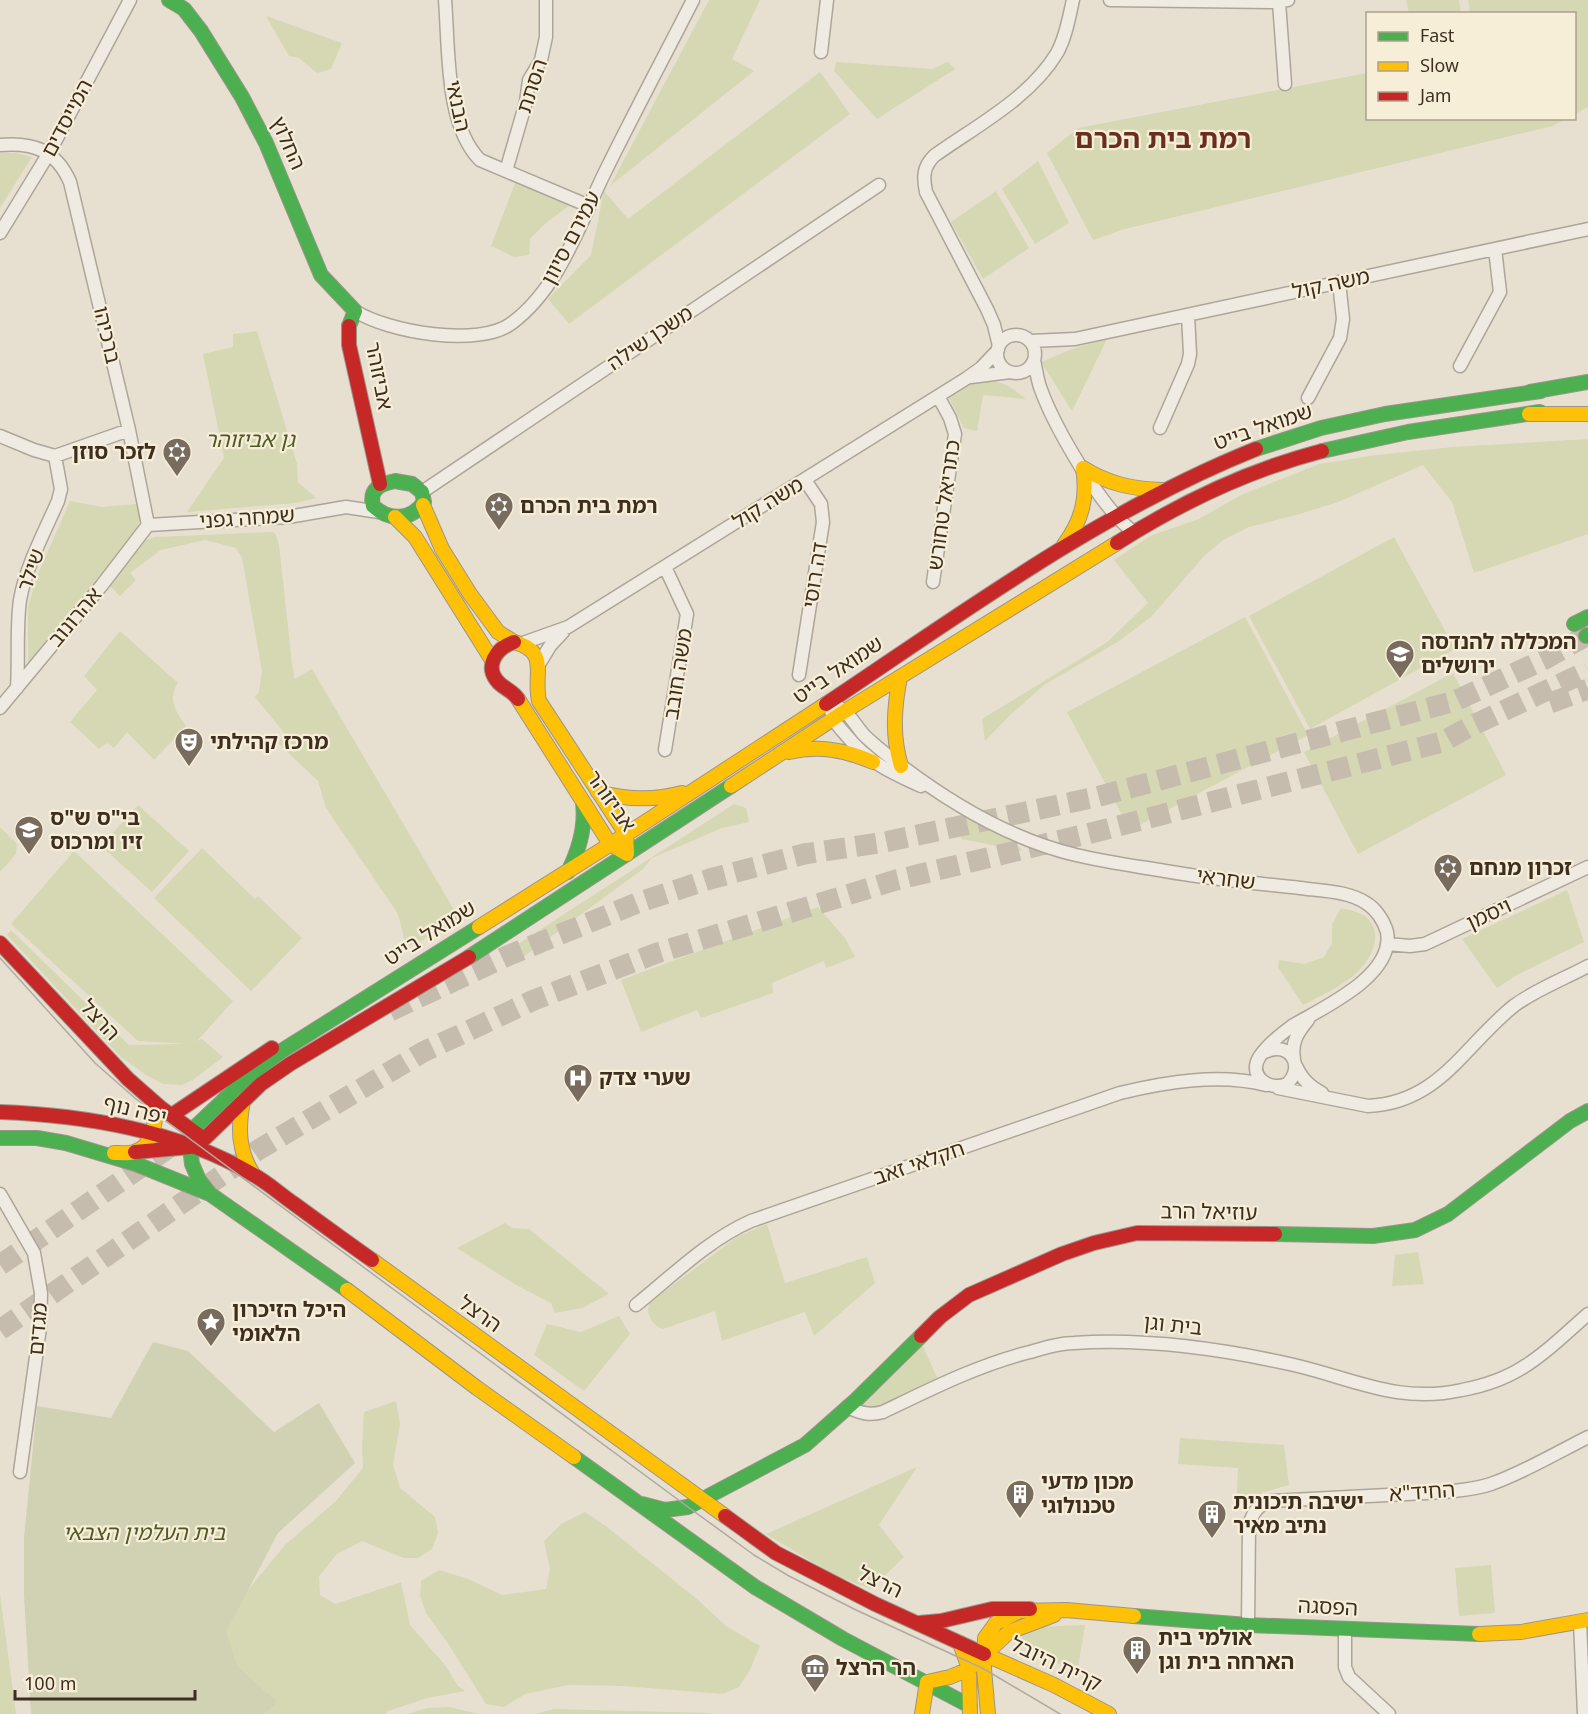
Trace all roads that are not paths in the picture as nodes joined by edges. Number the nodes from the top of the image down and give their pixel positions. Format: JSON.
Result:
{"nodes":[{"id":1,"x":130,"y":0,"type":"edge"},
{"id":2,"x":169,"y":0,"type":"edge"},
{"id":3,"x":445,"y":0,"type":"edge"},
{"id":4,"x":546,"y":0,"type":"edge"},
{"id":5,"x":693,"y":0,"type":"edge"},
{"id":6,"x":827,"y":0,"type":"edge"},
{"id":7,"x":1073,"y":0,"type":"edge"},
{"id":8,"x":1110,"y":0,"type":"edge"},
{"id":9,"x":1283,"y":1,"type":"edge"},
{"id":10,"x":820,"y":52,"type":"dead end"},
{"id":11,"x":1285,"y":84,"type":"dead end"},
{"id":12,"x":0,"y":145,"type":"edge"},
{"id":13,"x":49,"y":153,"type":"junction"},
{"id":14,"x":506,"y":171,"type":"junction"},
{"id":15,"x":879,"y":185,"type":"dead end"},
{"id":16,"x":589,"y":206,"type":"junction"},
{"id":17,"x":1588,"y":229,"type":"edge"},
{"id":18,"x":0,"y":233,"type":"edge"},
{"id":19,"x":1495,"y":249,"type":"junction"},
{"id":20,"x":1339,"y":282,"type":"junction"},
{"id":21,"x":987,"y":309,"type":"junction"},
{"id":22,"x":355,"y":311,"type":"junction"},
{"id":23,"x":1188,"y":315,"type":"junction"},
{"id":24,"x":1016,"y":335,"type":"junction"},
{"id":25,"x":1075,"y":339,"type":"junction"},
{"id":26,"x":1031,"y":341,"type":"junction"},
{"id":27,"x":998,"y":348,"type":"junction"},
{"id":28,"x":1035,"y":358,"type":"junction"},
{"id":29,"x":1460,"y":366,"type":"dead end"},
{"id":30,"x":1013,"y":373,"type":"junction"},
{"id":31,"x":967,"y":378,"type":"junction"},
{"id":32,"x":1588,"y":382,"type":"edge"},
{"id":33,"x":1588,"y":388,"type":"edge"},
{"id":34,"x":1530,"y":392,"type":"junction"},
{"id":35,"x":938,"y":396,"type":"junction"},
{"id":36,"x":1308,"y":398,"type":"dead end"},
{"id":37,"x":1046,"y":402,"type":"junction"},
{"id":38,"x":1588,"y":405,"type":"edge"},
{"id":39,"x":1529,"y":414,"type":"junction"},
{"id":40,"x":1588,"y":414,"type":"edge"},
{"id":41,"x":1160,"y":428,"type":"dead end"},
{"id":42,"x":129,"y":430,"type":"junction"},
{"id":43,"x":0,"y":436,"type":"edge"},
{"id":44,"x":55,"y":456,"type":"junction"},
{"id":45,"x":1083,"y":468,"type":"junction"},
{"id":46,"x":805,"y":480,"type":"junction"},
{"id":47,"x":376,"y":490,"type":"junction"},
{"id":48,"x":1163,"y":490,"type":"junction"},
{"id":49,"x":422,"y":498,"type":"junction"},
{"id":50,"x":346,"y":507,"type":"junction"},
{"id":51,"x":379,"y":512,"type":"junction"},
{"id":52,"x":395,"y":517,"type":"junction"},
{"id":53,"x":1115,"y":517,"type":"junction"},
{"id":54,"x":148,"y":525,"type":"junction"},
{"id":55,"x":1134,"y":532,"type":"junction"},
{"id":56,"x":1061,"y":549,"type":"junction"},
{"id":57,"x":664,"y":567,"type":"junction"},
{"id":58,"x":933,"y":582,"type":"dead end"},
{"id":59,"x":1588,"y":617,"type":"edge"},
{"id":60,"x":1574,"y":624,"type":"dead end"},
{"id":61,"x":568,"y":627,"type":"junction"},
{"id":62,"x":519,"y":643,"type":"junction"},
{"id":63,"x":492,"y":660,"type":"junction"},
{"id":64,"x":538,"y":671,"type":"junction"},
{"id":65,"x":799,"y":675,"type":"dead end"},
{"id":66,"x":900,"y":677,"type":"junction"},
{"id":67,"x":17,"y":688,"type":"junction"},
{"id":68,"x":510,"y":690,"type":"junction"},
{"id":69,"x":829,"y":701,"type":"junction"},
{"id":70,"x":0,"y":708,"type":"edge"},
{"id":71,"x":839,"y":715,"type":"junction"},
{"id":72,"x":665,"y":750,"type":"dead end"},
{"id":73,"x":782,"y":753,"type":"junction"},
{"id":74,"x":873,"y":762,"type":"junction"},
{"id":75,"x":901,"y":766,"type":"junction"},
{"id":76,"x":700,"y":787,"type":"junction"},
{"id":77,"x":598,"y":792,"type":"junction"},
{"id":78,"x":949,"y":798,"type":"junction"},
{"id":79,"x":582,"y":799,"type":"junction"},
{"id":80,"x":626,"y":834,"type":"junction"},
{"id":81,"x":610,"y":844,"type":"junction"},
{"id":82,"x":627,"y":854,"type":"junction"},
{"id":83,"x":1588,"y":867,"type":"edge"},
{"id":84,"x":568,"y":872,"type":"junction"},
{"id":85,"x":0,"y":943,"type":"edge"},
{"id":86,"x":1387,"y":944,"type":"junction"},
{"id":87,"x":1588,"y":966,"type":"edge"},
{"id":88,"x":1316,"y":1011,"type":"junction"},
{"id":89,"x":335,"y":1017,"type":"junction"},
{"id":90,"x":1263,"y":1054,"type":"junction"},
{"id":91,"x":1295,"y":1062,"type":"junction"},
{"id":92,"x":1227,"y":1078,"type":"junction"},
{"id":93,"x":1271,"y":1086,"type":"junction"},
{"id":94,"x":243,"y":1101,"type":"junction"},
{"id":95,"x":154,"y":1102,"type":"junction"},
{"id":96,"x":1349,"y":1103,"type":"junction"},
{"id":97,"x":1588,"y":1111,"type":"edge"},
{"id":98,"x":0,"y":1112,"type":"edge"},
{"id":99,"x":172,"y":1115,"type":"junction"},
{"id":100,"x":154,"y":1129,"type":"junction"},
{"id":101,"x":192,"y":1130,"type":"junction"},
{"id":102,"x":1,"y":1138,"type":"edge"},
{"id":103,"x":205,"y":1139,"type":"junction"},
{"id":104,"x":190,"y":1147,"type":"junction"},
{"id":105,"x":135,"y":1152,"type":"junction"},
{"id":106,"x":100,"y":1153,"type":"junction"},
{"id":107,"x":253,"y":1174,"type":"junction"},
{"id":108,"x":0,"y":1194,"type":"edge"},
{"id":109,"x":210,"y":1194,"type":"junction"},
{"id":110,"x":636,"y":1305,"type":"dead end"},
{"id":111,"x":1588,"y":1314,"type":"edge"},
{"id":112,"x":847,"y":1407,"type":"junction"},
{"id":113,"x":1588,"y":1437,"type":"edge"},
{"id":114,"x":20,"y":1472,"type":"dead end"},
{"id":115,"x":698,"y":1497,"type":"junction"},
{"id":116,"x":636,"y":1501,"type":"junction"},
{"id":117,"x":1030,"y":1610,"type":"junction"},
{"id":118,"x":1066,"y":1610,"type":"junction"},
{"id":119,"x":1584,"y":1621,"type":"edge"},
{"id":120,"x":915,"y":1623,"type":"junction"},
{"id":121,"x":1248,"y":1625,"type":"junction"},
{"id":122,"x":1344,"y":1629,"type":"junction"},
{"id":123,"x":960,"y":1643,"type":"junction"},
{"id":124,"x":984,"y":1654,"type":"junction"},
{"id":125,"x":969,"y":1669,"type":"junction"},
{"id":126,"x":927,"y":1683,"type":"junction"},
{"id":127,"x":970,"y":1710,"type":"edge"},
{"id":128,"x":922,"y":1714,"type":"edge"},
{"id":129,"x":982,"y":1714,"type":"edge"},
{"id":130,"x":988,"y":1714,"type":"edge"},
{"id":131,"x":1109,"y":1714,"type":"edge"},
{"id":132,"x":1389,"y":1714,"type":"edge"},
{"id":133,"x":1584,"y":1714,"type":"edge"}],
"edges":[{"from":1,"to":13,"type":"street","name":"המייסדים"},
{"from":2,"to":22,"type":"main road","name":"החלוץ"},
{"from":3,"to":14,"type":"street","name":"הבנאי"},
{"from":4,"to":14,"type":"street","name":"הסתת"},
{"from":5,"to":16,"type":"street","name":"עמירם סיוון"},
{"from":6,"to":10,"type":"street"},
{"from":7,"to":21,"type":"street"},
{"from":8,"to":9,"type":"street"},
{"from":9,"to":11,"type":"street"},
{"from":12,"to":13,"type":"street"},
{"from":13,"to":18,"type":"street","name":"המייסדים"},
{"from":13,"to":42,"type":"street","name":"ברכיהו"},
{"from":14,"to":16,"type":"street","name":"הבנאי"},
{"from":15,"to":49,"type":"street","name":"משכן שילה"},
{"from":16,"to":22,"type":"street","name":"עמירם סיוון"},
{"from":17,"to":19,"type":"street","name":"משה קול"},
{"from":19,"to":20,"type":"street","name":"משה קול"},
{"from":19,"to":29,"type":"street"},
{"from":20,"to":23,"type":"street","name":"משה קול"},
{"from":20,"to":36,"type":"street"},
{"from":21,"to":24,"type":"street"},
{"from":21,"to":27,"type":"street"},
{"from":22,"to":47,"type":"main road","name":"אביזוהר"},
{"from":23,"to":25,"type":"street","name":"משה קול"},
{"from":23,"to":41,"type":"street"},
{"from":24,"to":26,"type":"street"},
{"from":24,"to":27,"type":"street"},
{"from":25,"to":26,"type":"street","name":"משה קול"},
{"from":25,"to":28,"type":"street","name":"משה קול"},
{"from":26,"to":28,"type":"street"},
{"from":27,"to":30,"type":"street"},
{"from":27,"to":31,"type":"street","name":"משה קול"},
{"from":28,"to":30,"type":"street"},
{"from":28,"to":37,"type":"street"},
{"from":30,"to":31,"type":"street","name":"משה קול"},
{"from":30,"to":37,"type":"street"},
{"from":31,"to":35,"type":"street","name":"משה קול"},
{"from":32,"to":34,"type":"main road"},
{"from":33,"to":34,"type":"main road","name":"שמואל בייט"},
{"from":34,"to":48,"type":"main road","name":"שמואל בייט"},
{"from":35,"to":46,"type":"street","name":"משה קול"},
{"from":35,"to":58,"type":"street","name":"כתריאל טחורש"},
{"from":37,"to":45,"type":"street"},
{"from":38,"to":39,"type":"main road","name":"שמואל בייט"},
{"from":39,"to":40,"type":"main road"},
{"from":39,"to":55,"type":"main road","name":"שמואל בייט"},
{"from":42,"to":44,"type":"street"},
{"from":42,"to":54,"type":"street","name":"ברכיהו"},
{"from":43,"to":44,"type":"street"},
{"from":44,"to":67,"type":"street","name":"שילר"},
{"from":45,"to":48,"type":"main road"},
{"from":45,"to":53,"type":"street"},
{"from":45,"to":56,"type":"main road"},
{"from":46,"to":57,"type":"street","name":"משה קול"},
{"from":46,"to":65,"type":"street","name":"דה רוסי"},
{"from":47,"to":49,"type":"main road"},
{"from":47,"to":50,"type":"street","name":"שמחה גפני"},
{"from":47,"to":51,"type":"main road"},
{"from":48,"to":53,"type":"main road","name":"שמואל בייט"},
{"from":49,"to":52,"type":"main road"},
{"from":49,"to":62,"type":"main road","name":"אביזוהר"},
{"from":50,"to":51,"type":"street","name":"שמחה גפני"},
{"from":50,"to":54,"type":"street","name":"שמחה גפני"},
{"from":51,"to":52,"type":"main road"},
{"from":52,"to":63,"type":"main road","name":"אביזוהר"},
{"from":53,"to":55,"type":"street"},
{"from":53,"to":56,"type":"main road","name":"שמואל בייט"},
{"from":54,"to":67,"type":"street","name":"אהרונוב"},
{"from":55,"to":66,"type":"main road","name":"שמואל בייט"},
{"from":56,"to":69,"type":"main road","name":"שמואל בייט"},
{"from":57,"to":61,"type":"street","name":"משה קול"},
{"from":57,"to":72,"type":"street","name":"משה חובב"},
{"from":59,"to":60,"type":"main road"},
{"from":61,"to":62,"type":"street","name":"משה קול"},
{"from":61,"to":64,"type":"street","name":"משה קול"},
{"from":62,"to":63,"type":"main road"},
{"from":62,"to":64,"type":"main road","name":"אביזוהר"},
{"from":63,"to":68,"type":"main road","name":"אביזוהר"},
{"from":64,"to":68,"type":"main road"},
{"from":64,"to":77,"type":"main road","name":"אביזוהר"},
{"from":66,"to":71,"type":"main road","name":"שמואל בייט"},
{"from":66,"to":75,"type":"main road"},
{"from":67,"to":70,"type":"street","name":"אהרונוב"},
{"from":68,"to":79,"type":"main road","name":"אביזוהר"},
{"from":69,"to":71,"type":"street","name":"שחראי"},
{"from":69,"to":76,"type":"main road","name":"שמואל בייט"},
{"from":71,"to":73,"type":"main road","name":"שמואל בייט"},
{"from":71,"to":74,"type":"street","name":"שחראי"},
{"from":71,"to":75,"type":"street","name":"שחראי"},
{"from":73,"to":74,"type":"main road"},
{"from":73,"to":82,"type":"main road","name":"שמואל בייט"},
{"from":74,"to":78,"type":"street","name":"שחראי"},
{"from":75,"to":78,"type":"street","name":"שחראי"},
{"from":76,"to":77,"type":"main road"},
{"from":76,"to":80,"type":"main road","name":"שמואל בייט"},
{"from":77,"to":80,"type":"main road","name":"אביזוהר"},
{"from":78,"to":86,"type":"street","name":"שחראי"},
{"from":79,"to":81,"type":"main road","name":"אביזוהר"},
{"from":79,"to":84,"type":"main road"},
{"from":80,"to":81,"type":"main road","name":"שמואל בייט"},
{"from":80,"to":82,"type":"main road","name":"אביזוהר"},
{"from":81,"to":82,"type":"main road","name":"אביזוהר"},
{"from":81,"to":84,"type":"main road","name":"שמואל בייט"},
{"from":82,"to":94,"type":"main road","name":"שמואל בייט"},
{"from":83,"to":86,"type":"street","name":"ויסמן"},
{"from":84,"to":89,"type":"main road","name":"שמואל בייט"},
{"from":85,"to":95,"type":"main road","name":"הרצל"},
{"from":86,"to":88,"type":"street"},
{"from":87,"to":96,"type":"street"},
{"from":88,"to":90,"type":"street"},
{"from":88,"to":91,"type":"street"},
{"from":89,"to":99,"type":"main road"},
{"from":89,"to":101,"type":"main road","name":"שמואל בייט"},
{"from":90,"to":91,"type":"street"},
{"from":90,"to":92,"type":"street"},
{"from":90,"to":93,"type":"street"},
{"from":91,"to":93,"type":"street"},
{"from":91,"to":96,"type":"street"},
{"from":92,"to":93,"type":"street"},
{"from":92,"to":110,"type":"street","name":"חקלאי זאב"},
{"from":93,"to":96,"type":"street"},
{"from":94,"to":103,"type":"main road","name":"שמואל בייט"},
{"from":94,"to":107,"type":"main road"},
{"from":95,"to":99,"type":"main road","name":"הרצל"},
{"from":95,"to":100,"type":"main road"},
{"from":97,"to":112,"type":"main road","name":"עוזיאל הרב"},
{"from":98,"to":100,"type":"main road","name":"יפה נוף"},
{"from":99,"to":100,"type":"main road"},
{"from":99,"to":101,"type":"main road","name":"הרצל"},
{"from":100,"to":104,"type":"main road","name":"יפה נוף"},
{"from":100,"to":105,"type":"main road"},
{"from":101,"to":103,"type":"main road","name":"הרצל"},
{"from":101,"to":104,"type":"main road"},
{"from":102,"to":106,"type":"main road"},
{"from":103,"to":104,"type":"main road","name":"שמואל בייט"},
{"from":103,"to":107,"type":"main road","name":"הרצל"},
{"from":104,"to":105,"type":"main road","name":"שמואל בייט"},
{"from":104,"to":107,"type":"main road","name":"יפה נוף"},
{"from":104,"to":109,"type":"main road"},
{"from":105,"to":106,"type":"main road","name":"שמואל בייט"},
{"from":106,"to":109,"type":"main road"},
{"from":107,"to":115,"type":"main road","name":"הרצל"},
{"from":108,"to":114,"type":"street","name":"מגדים"},
{"from":109,"to":116,"type":"main road"},
{"from":111,"to":112,"type":"street","name":"בית וגן"},
{"from":112,"to":115,"type":"main road"},
{"from":113,"to":121,"type":"street","name":"החיד\"א"},
{"from":115,"to":116,"type":"main road"},
{"from":115,"to":120,"type":"main road","name":"הרצל"},
{"from":116,"to":126,"type":"main road"},
{"from":117,"to":118,"type":"main road","name":"הפסגה"},
{"from":117,"to":120,"type":"main road","name":"הפסגה"},
{"from":117,"to":124,"type":"main road"},
{"from":118,"to":121,"type":"main road","name":"הפסגה"},
{"from":118,"to":124,"type":"main road"},
{"from":119,"to":122,"type":"main road","name":"הפסגה"},
{"from":119,"to":133,"type":"street"},
{"from":120,"to":123,"type":"main road","name":"הרצל"},
{"from":121,"to":122,"type":"main road","name":"הפסגה"},
{"from":122,"to":132,"type":"street"},
{"from":123,"to":124,"type":"main road","name":"הרצל"},
{"from":123,"to":125,"type":"main road"},
{"from":124,"to":125,"type":"main road"},
{"from":124,"to":130,"type":"main road"},
{"from":124,"to":131,"type":"main road","name":"קרית היובל"},
{"from":125,"to":126,"type":"main road"},
{"from":125,"to":127,"type":"main road"},
{"from":126,"to":127,"type":"main road"},
{"from":126,"to":128,"type":"main road"},
{"from":127,"to":129,"type":"main road"}]}
